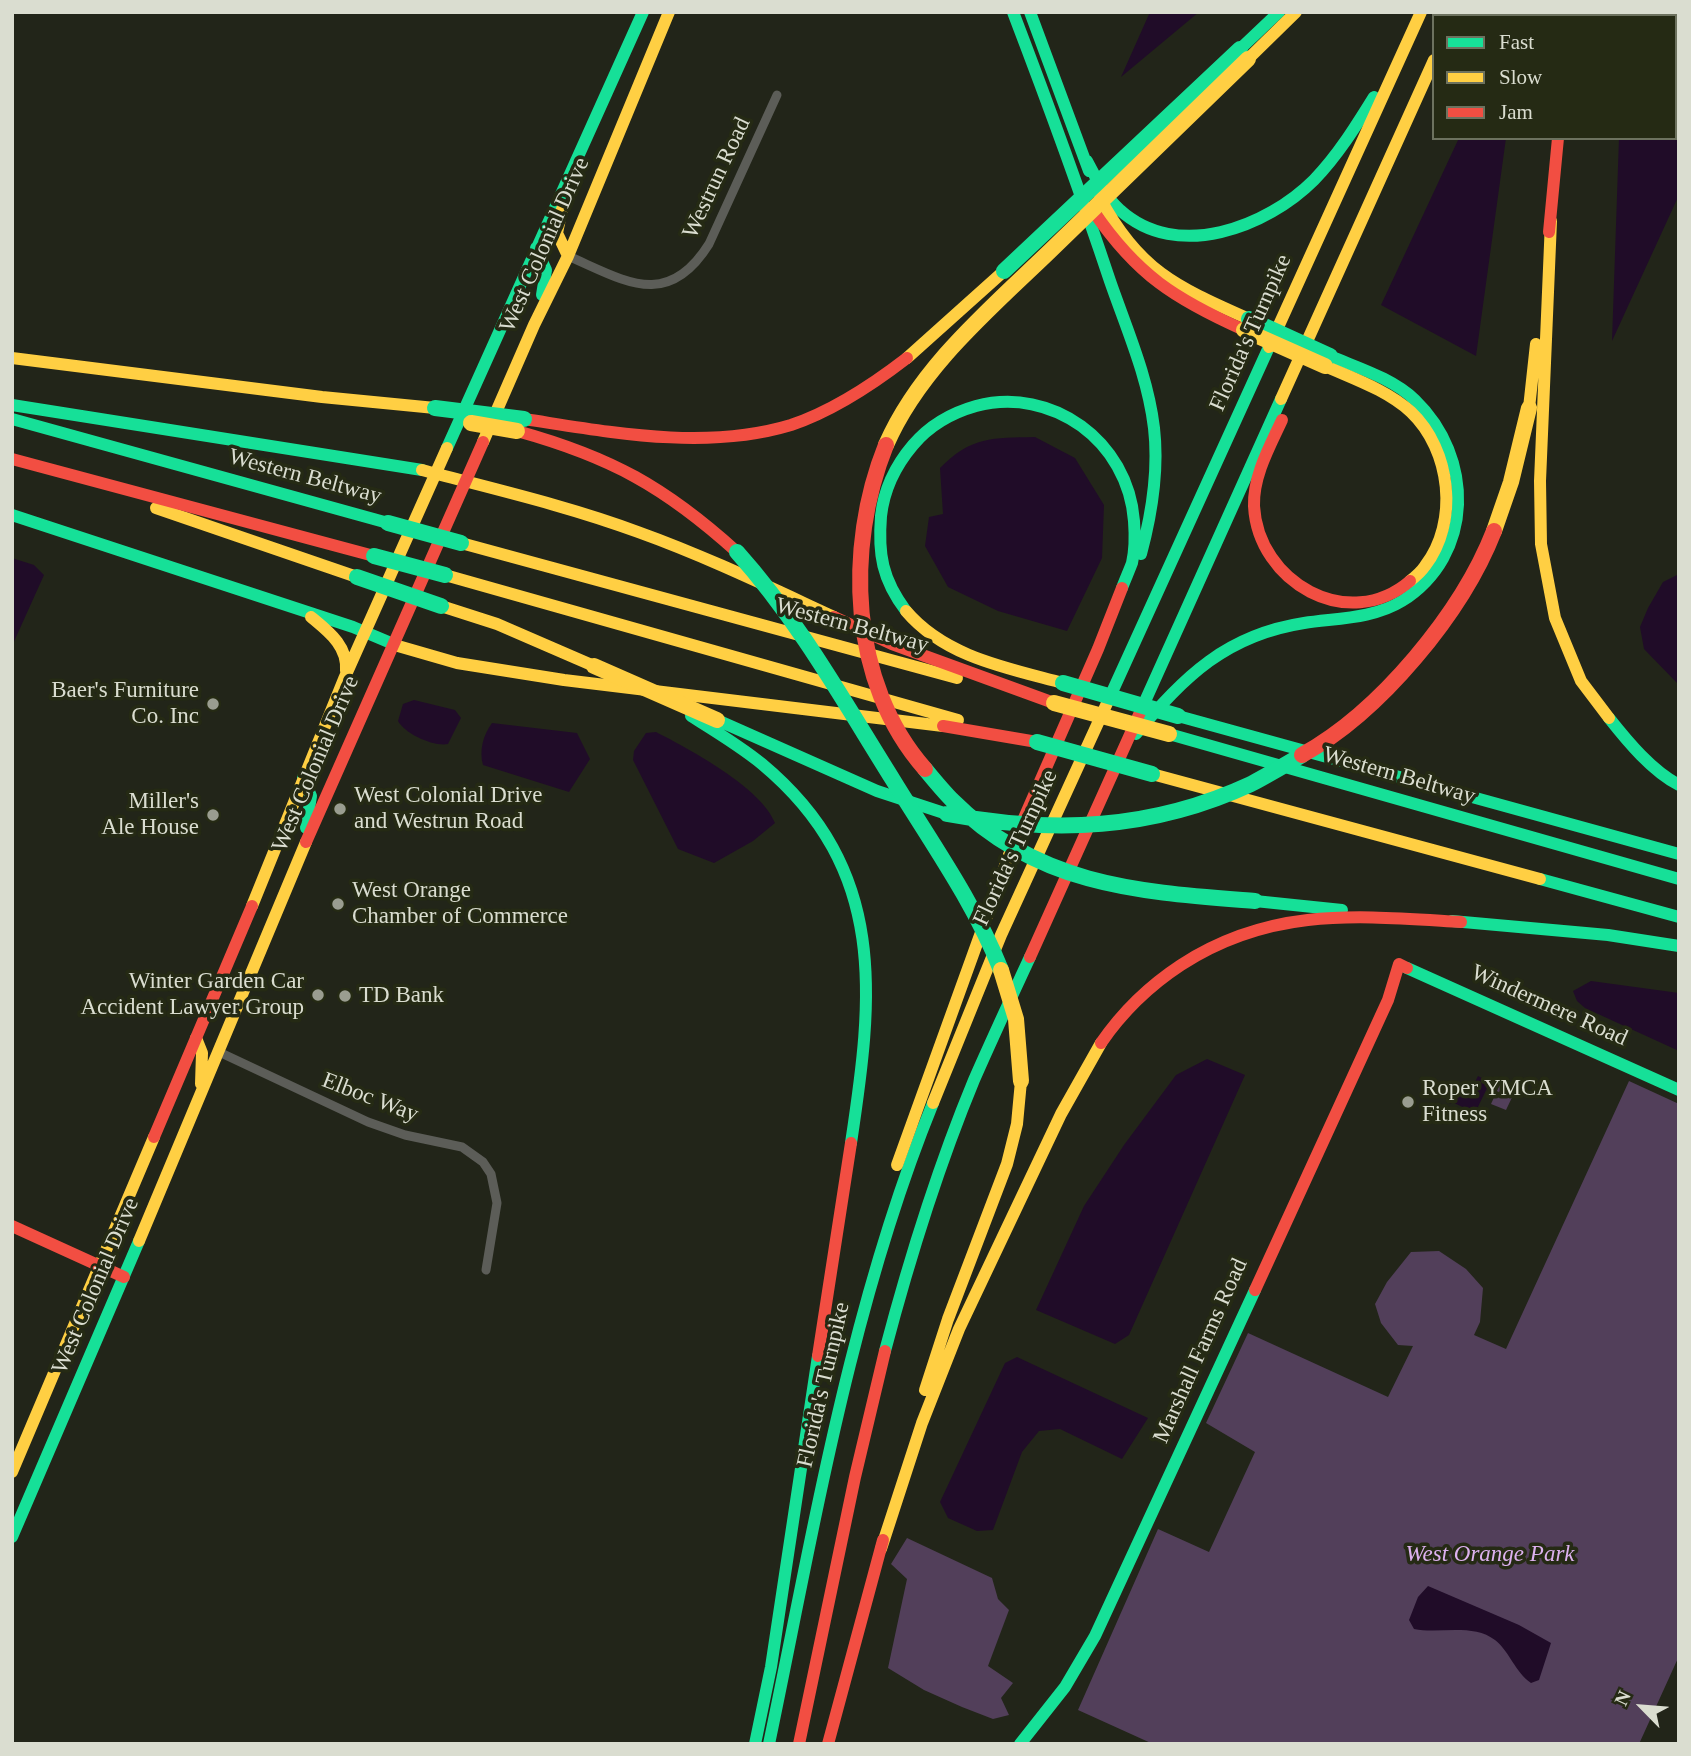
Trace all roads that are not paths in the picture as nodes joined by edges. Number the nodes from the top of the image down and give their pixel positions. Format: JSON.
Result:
{"nodes":[{"id":1,"x":633,"y":12,"type":"edge"},
{"id":2,"x":643,"y":12,"type":"edge"},
{"id":3,"x":669,"y":12,"type":"edge"},
{"id":4,"x":680,"y":12,"type":"edge"},
{"id":5,"x":1013,"y":12,"type":"edge"},
{"id":6,"x":1030,"y":12,"type":"edge"},
{"id":7,"x":1279,"y":12,"type":"edge"},
{"id":8,"x":1297,"y":12,"type":"edge"},
{"id":9,"x":1421,"y":12,"type":"edge"},
{"id":10,"x":1244,"y":54,"type":"junction"},
{"id":11,"x":1400,"y":57,"type":"junction"},
{"id":12,"x":1432,"y":64,"type":"edge"},
{"id":13,"x":777,"y":95,"type":"dead end"},
{"id":14,"x":632,"y":103,"type":"junction"},
{"id":15,"x":1558,"y":140,"type":"edge"},
{"id":16,"x":581,"y":149,"type":"junction"},
{"id":17,"x":1066,"y":149,"type":"junction"},
{"id":18,"x":1087,"y":161,"type":"junction"},
{"id":19,"x":536,"y":248,"type":"junction"},
{"id":20,"x":568,"y":256,"type":"junction"},
{"id":21,"x":1319,"y":312,"type":"junction"},
{"id":22,"x":534,"y":325,"type":"junction"},
{"id":23,"x":1246,"y":325,"type":"junction"},
{"id":24,"x":12,"y":358,"type":"edge"},
{"id":25,"x":1327,"y":361,"type":"junction"},
{"id":26,"x":12,"y":405,"type":"edge"},
{"id":27,"x":1536,"y":412,"type":"junction"},
{"id":28,"x":12,"y":419,"type":"edge"},
{"id":29,"x":520,"y":425,"type":"junction"},
{"id":30,"x":12,"y":459,"type":"edge"},
{"id":31,"x":437,"y":473,"type":"junction"},
{"id":32,"x":466,"y":480,"type":"junction"},
{"id":33,"x":102,"y":484,"type":"junction"},
{"id":34,"x":12,"y":515,"type":"edge"},
{"id":35,"x":306,"y":613,"type":"junction"},
{"id":36,"x":367,"y":632,"type":"junction"},
{"id":37,"x":395,"y":645,"type":"junction"},
{"id":38,"x":1098,"y":649,"type":"junction"},
{"id":39,"x":594,"y":666,"type":"junction"},
{"id":40,"x":344,"y":680,"type":"junction"},
{"id":41,"x":1054,"y":704,"type":"junction"},
{"id":42,"x":1037,"y":742,"type":"junction"},
{"id":43,"x":1123,"y":749,"type":"junction"},
{"id":44,"x":303,"y":777,"type":"junction"},
{"id":45,"x":1679,"y":785,"type":"edge"},
{"id":46,"x":1679,"y":854,"type":"edge"},
{"id":47,"x":300,"y":861,"type":"junction"},
{"id":48,"x":1679,"y":879,"type":"edge"},
{"id":49,"x":1679,"y":917,"type":"edge"},
{"id":50,"x":1461,"y":922,"type":"junction"},
{"id":51,"x":1679,"y":946,"type":"edge"},
{"id":52,"x":1399,"y":964,"type":"joint"},
{"id":53,"x":206,"y":1016,"type":"junction"},
{"id":54,"x":196,"y":1038,"type":"junction"},
{"id":55,"x":219,"y":1052,"type":"junction"},
{"id":56,"x":1679,"y":1090,"type":"edge"},
{"id":57,"x":196,"y":1107,"type":"junction"},
{"id":58,"x":12,"y":1226,"type":"edge"},
{"id":59,"x":100,"y":1266,"type":"junction"},
{"id":60,"x":486,"y":1270,"type":"dead end"},
{"id":61,"x":124,"y":1277,"type":"junction"},
{"id":62,"x":862,"y":1319,"type":"junction"},
{"id":63,"x":12,"y":1472,"type":"edge"},
{"id":64,"x":12,"y":1537,"type":"edge"},
{"id":65,"x":881,"y":1549,"type":"junction"},
{"id":66,"x":755,"y":1744,"type":"edge"},
{"id":67,"x":769,"y":1744,"type":"edge"},
{"id":68,"x":799,"y":1744,"type":"edge"},
{"id":69,"x":828,"y":1744,"type":"edge"},
{"id":70,"x":1020,"y":1744,"type":"edge"}],
"edges":[{"from":1,"to":16,"type":"main road"},
{"from":2,"to":16,"type":"main road","name":"West Colonial Drive"},
{"from":3,"to":14,"type":"main road","name":"West Colonial Drive"},
{"from":4,"to":14,"type":"main road"},
{"from":5,"to":17,"type":"main road"},
{"from":6,"to":18,"type":"main road"},
{"from":7,"to":10,"type":"main road"},
{"from":8,"to":10,"type":"main road"},
{"from":9,"to":11,"type":"main road","name":"Florida's Turnpike"},
{"from":10,"to":29,"type":"main road","bridge":true},
{"from":10,"to":50,"type":"main road","bridge":true},
{"from":11,"to":18,"type":"main road"},
{"from":11,"to":62,"type":"main road","name":"Florida's Turnpike"},
{"from":12,"to":21,"type":"main road"},
{"from":13,"to":20,"type":"street","name":"Westrun Road"},
{"from":14,"to":20,"type":"main road","name":"West Colonial Drive"},
{"from":15,"to":27,"type":"main road"},
{"from":16,"to":19,"type":"main road","name":"West Colonial Drive"},
{"from":16,"to":20,"type":"main road"},
{"from":17,"to":23,"type":"main road"},
{"from":17,"to":38,"type":"main road"},
{"from":18,"to":23,"type":"main road"},
{"from":19,"to":22,"type":"main road"},
{"from":19,"to":31,"type":"main road","name":"West Colonial Drive"},
{"from":20,"to":22,"type":"main road","name":"West Colonial Drive"},
{"from":21,"to":25,"type":"main road"},
{"from":21,"to":43,"type":"main road"},
{"from":22,"to":32,"type":"main road","name":"West Colonial Drive"},
{"from":23,"to":25,"type":"main road","bridge":true},
{"from":24,"to":29,"type":"main road","bridge":true},
{"from":25,"to":43,"type":"main road"},
{"from":26,"to":31,"type":"main road"},
{"from":27,"to":39,"type":"main road","bridge":true},
{"from":27,"to":45,"type":"main road"},
{"from":28,"to":41,"type":"main road","name":"Western Beltway","bridge":true},
{"from":29,"to":65,"type":"main road","bridge":true},
{"from":30,"to":33,"type":"main road"},
{"from":31,"to":32,"type":"main road"},
{"from":31,"to":36,"type":"main road","name":"West Colonial Drive"},
{"from":32,"to":37,"type":"main road","name":"West Colonial Drive"},
{"from":32,"to":41,"type":"main road"},
{"from":33,"to":39,"type":"main road","bridge":true},
{"from":33,"to":42,"type":"main road","bridge":true},
{"from":34,"to":35,"type":"main road"},
{"from":35,"to":36,"type":"main road"},
{"from":35,"to":40,"type":"main road"},
{"from":36,"to":37,"type":"main road"},
{"from":36,"to":40,"type":"main road","name":"West Colonial Drive"},
{"from":37,"to":42,"type":"main road"},
{"from":37,"to":47,"type":"main road","name":"West Colonial Drive"},
{"from":38,"to":46,"type":"main road","bridge":true},
{"from":38,"to":62,"type":"main road"},
{"from":39,"to":66,"type":"main road","bridge":true},
{"from":40,"to":44,"type":"main road","name":"West Colonial Drive"},
{"from":41,"to":48,"type":"main road","name":"Western Beltway","bridge":true},
{"from":42,"to":49,"type":"main road","bridge":true},
{"from":43,"to":68,"type":"main road"},
{"from":44,"to":47,"type":"main road"},
{"from":44,"to":53,"type":"main road","name":"West Colonial Drive"},
{"from":47,"to":55,"type":"main road","name":"West Colonial Drive"},
{"from":50,"to":51,"type":"main road"},
{"from":50,"to":65,"type":"main road"},
{"from":52,"to":56,"type":"main road","name":"Windermere Road"},
{"from":52,"to":70,"type":"main road","name":"Marshall Farms Road"},
{"from":53,"to":54,"type":"main road","name":"West Colonial Drive"},
{"from":53,"to":55,"type":"main road"},
{"from":54,"to":57,"type":"main road"},
{"from":54,"to":59,"type":"main road","name":"West Colonial Drive"},
{"from":55,"to":57,"type":"main road","name":"West Colonial Drive"},
{"from":55,"to":60,"type":"street","name":"Elboc Way"},
{"from":57,"to":61,"type":"main road","name":"West Colonial Drive"},
{"from":58,"to":59,"type":"main road"},
{"from":59,"to":61,"type":"main road"},
{"from":59,"to":63,"type":"main road","name":"West Colonial Drive"},
{"from":61,"to":64,"type":"main road","name":"West Colonial Drive"},
{"from":62,"to":67,"type":"main road","name":"Florida's Turnpike"},
{"from":65,"to":69,"type":"main road"}]}
